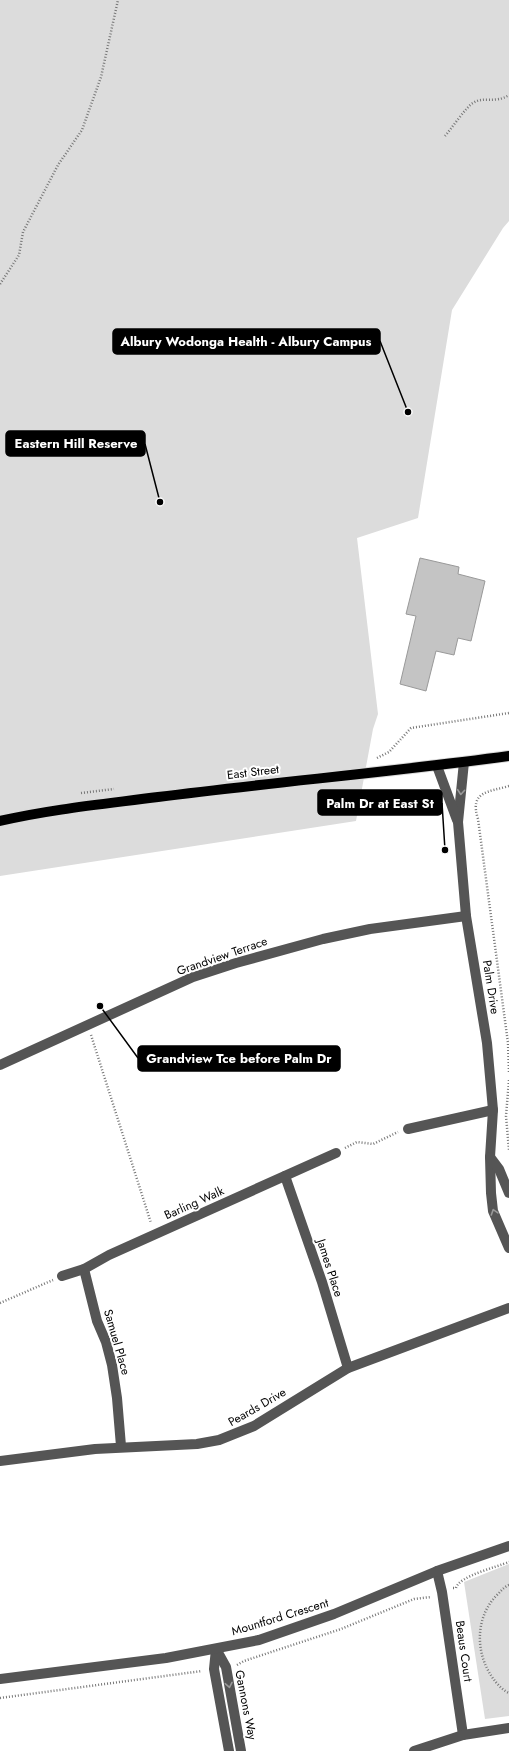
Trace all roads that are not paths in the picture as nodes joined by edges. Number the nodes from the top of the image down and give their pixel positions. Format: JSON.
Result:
{"nodes":[{"id":1,"x":509,"y":756,"type":"edge"},
{"id":2,"x":464,"y":762,"type":"junction"},
{"id":3,"x":436,"y":766,"type":"junction"},
{"id":4,"x":0,"y":821,"type":"edge"},
{"id":5,"x":458,"y":822,"type":"junction"},
{"id":6,"x":466,"y":916,"type":"junction"},
{"id":7,"x":0,"y":1065,"type":"edge"},
{"id":8,"x":493,"y":1110,"type":"junction"},
{"id":9,"x":408,"y":1129,"type":"road end"},
{"id":10,"x":336,"y":1153,"type":"road end"},
{"id":11,"x":490,"y":1157,"type":"junction"},
{"id":12,"x":285,"y":1176,"type":"junction"},
{"id":13,"x":509,"y":1193,"type":"edge"},
{"id":14,"x":509,"y":1248,"type":"edge"},
{"id":15,"x":84,"y":1269,"type":"junction"},
{"id":16,"x":62,"y":1276,"type":"road end"},
{"id":17,"x":509,"y":1308,"type":"edge"},
{"id":18,"x":348,"y":1368,"type":"junction"},
{"id":19,"x":122,"y":1446,"type":"junction"},
{"id":20,"x":0,"y":1461,"type":"edge"},
{"id":21,"x":509,"y":1546,"type":"edge"},
{"id":22,"x":437,"y":1571,"type":"junction"},
{"id":23,"x":216,"y":1649,"type":"junction"},
{"id":24,"x":0,"y":1679,"type":"edge"},
{"id":25,"x":509,"y":1728,"type":"edge"},
{"id":26,"x":463,"y":1735,"type":"junction"},
{"id":27,"x":229,"y":1751,"type":"edge"},
{"id":28,"x":241,"y":1751,"type":"edge"},
{"id":29,"x":414,"y":1751,"type":"edge"}],
"edges":[{"from":1,"to":2,"type":"main road","name":"East Street"},
{"from":2,"to":3,"type":"main road","name":"East Street"},
{"from":2,"to":5,"type":"street","name":"Palm Drive","one_way":true},
{"from":3,"to":4,"type":"main road","name":"East Street"},
{"from":3,"to":5,"type":"street","name":"Palm Drive"},
{"from":5,"to":6,"type":"street","name":"Palm Drive"},
{"from":6,"to":7,"type":"street","name":"Grandview Terrace"},
{"from":6,"to":8,"type":"street","name":"Palm Drive"},
{"from":8,"to":9,"type":"street"},
{"from":8,"to":11,"type":"street","name":"Palm Drive"},
{"from":10,"to":12,"type":"street","name":"Barling Walk"},
{"from":11,"to":13,"type":"street"},
{"from":14,"to":11,"type":"street","name":"Palm Drive","one_way":true},
{"from":12,"to":15,"type":"street","name":"Barling Walk"},
{"from":12,"to":18,"type":"street","name":"James Place"},
{"from":15,"to":16,"type":"street","name":"Barling Walk"},
{"from":15,"to":19,"type":"street","name":"Samuel Place"},
{"from":17,"to":18,"type":"street","name":"Peards Drive"},
{"from":18,"to":19,"type":"street","name":"Peards Drive"},
{"from":19,"to":20,"type":"street","name":"Peards Drive"},
{"from":21,"to":22,"type":"street","name":"Mountford Crescent"},
{"from":22,"to":23,"type":"street","name":"Mountford Crescent"},
{"from":22,"to":26,"type":"street","name":"Beaus Court"},
{"from":23,"to":24,"type":"street","name":"Mountford Crescent"},
{"from":23,"to":27,"type":"street","name":"Gannons Way"},
{"from":23,"to":28,"type":"street","name":"Gannons Way","one_way":true},
{"from":25,"to":26,"type":"street"},
{"from":26,"to":29,"type":"street"}]}
